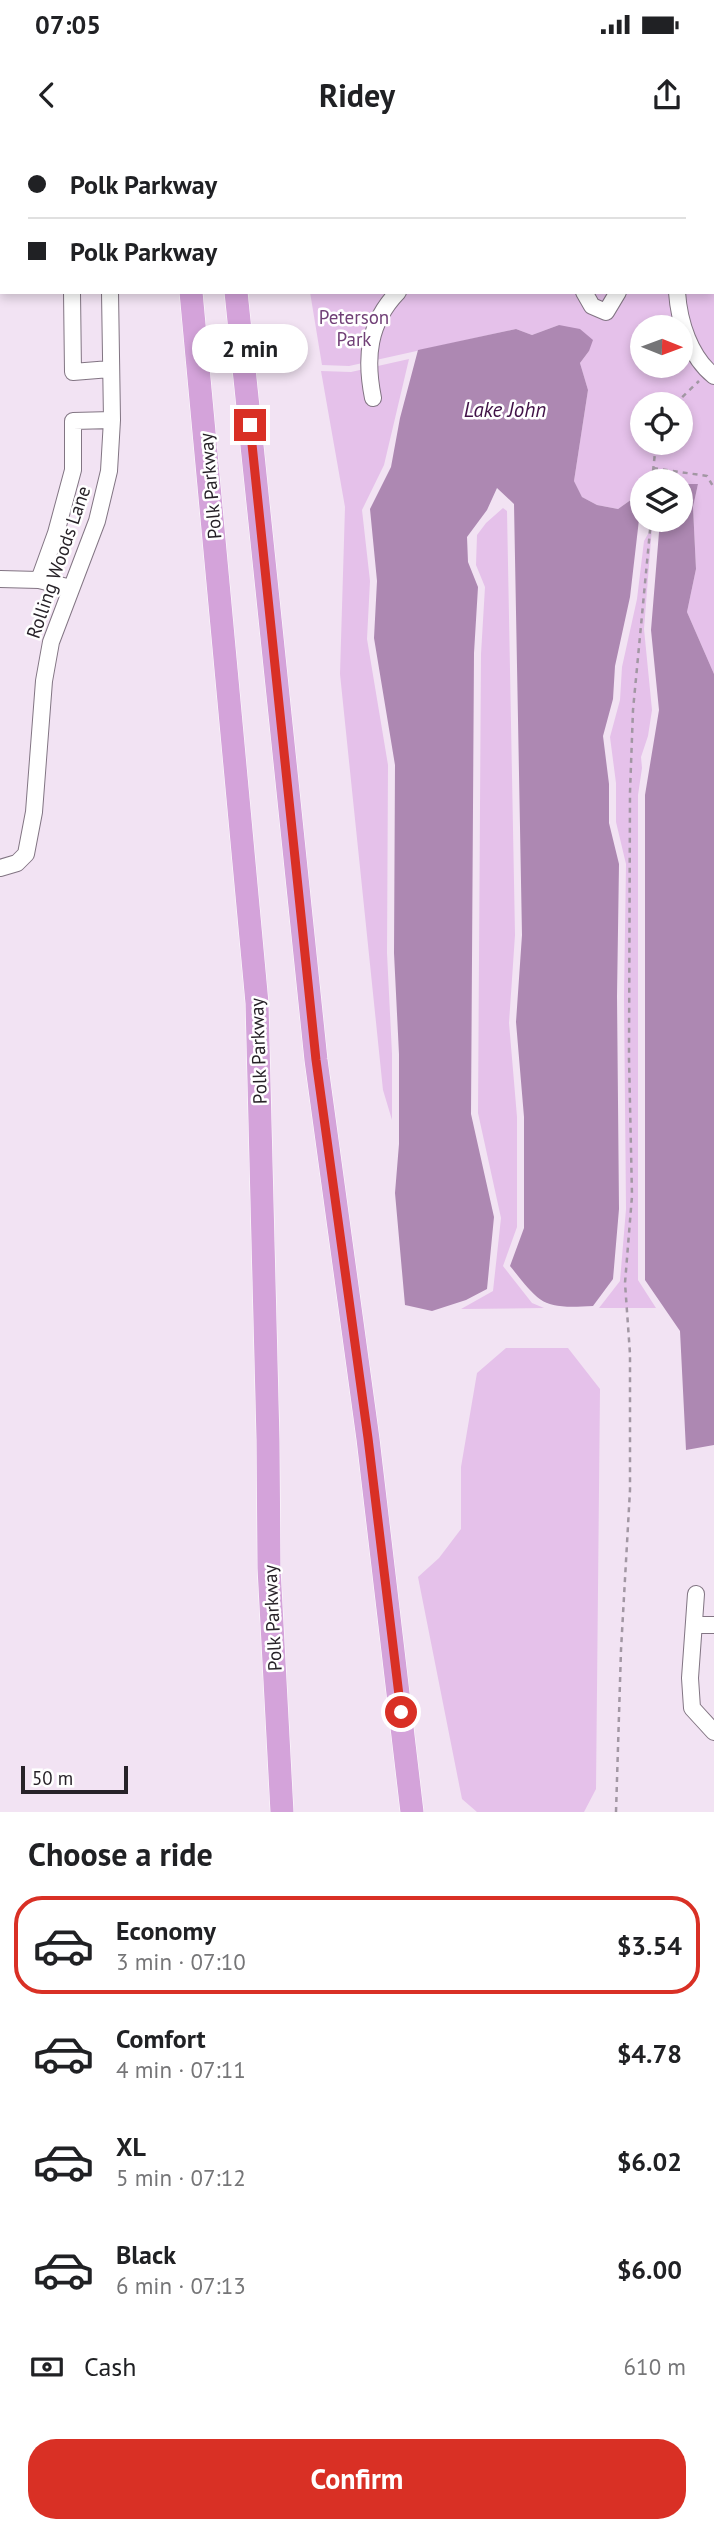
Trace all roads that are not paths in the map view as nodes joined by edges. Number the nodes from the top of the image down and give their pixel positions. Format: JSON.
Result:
{"nodes":[{"id":1,"x":72,"y":294,"type":"edge"},
{"id":2,"x":110,"y":294,"type":"edge"},
{"id":3,"x":191,"y":294,"type":"edge"},
{"id":4,"x":236,"y":294,"type":"edge"},
{"id":5,"x":396,"y":294,"type":"edge"},
{"id":6,"x":585,"y":294,"type":"edge"},
{"id":7,"x":617,"y":294,"type":"edge"},
{"id":8,"x":677,"y":294,"type":"edge"},
{"id":9,"x":110,"y":369,"type":"junction"},
{"id":10,"x":712,"y":374,"type":"edge"},
{"id":11,"x":373,"y":398,"type":"dead end"},
{"id":12,"x":112,"y":420,"type":"junction"},
{"id":13,"x":0,"y":579,"type":"edge"},
{"id":14,"x":38,"y":580,"type":"junction"},
{"id":15,"x":71,"y":588,"type":"junction"},
{"id":16,"x":0,"y":869,"type":"edge"},
{"id":17,"x":696,"y":1594,"type":"dead end"},
{"id":18,"x":695,"y":1625,"type":"junction"},
{"id":19,"x":714,"y":1625,"type":"edge"},
{"id":20,"x":714,"y":1732,"type":"edge"},
{"id":21,"x":282,"y":1812,"type":"edge"},
{"id":22,"x":412,"y":1812,"type":"edge"}],
"edges":[{"from":1,"to":9,"type":"street"},
{"from":2,"to":9,"type":"street","name":"Rolling Woods Lane"},
{"from":3,"to":21,"type":"highway","name":"Polk Parkway"},
{"from":4,"to":22,"type":"highway"},
{"from":5,"to":11,"type":"street"},
{"from":6,"to":7,"type":"street"},
{"from":8,"to":10,"type":"street"},
{"from":9,"to":12,"type":"street","name":"Rolling Woods Lane"},
{"from":12,"to":14,"type":"street","name":"Rolling Woods Lane"},
{"from":12,"to":15,"type":"street","name":"Rolling Woods Lane"},
{"from":13,"to":14,"type":"street"},
{"from":14,"to":15,"type":"street"},
{"from":15,"to":16,"type":"street","name":"Rolling Woods Lane"},
{"from":17,"to":18,"type":"street"},
{"from":18,"to":19,"type":"street"},
{"from":18,"to":20,"type":"street"}]}
